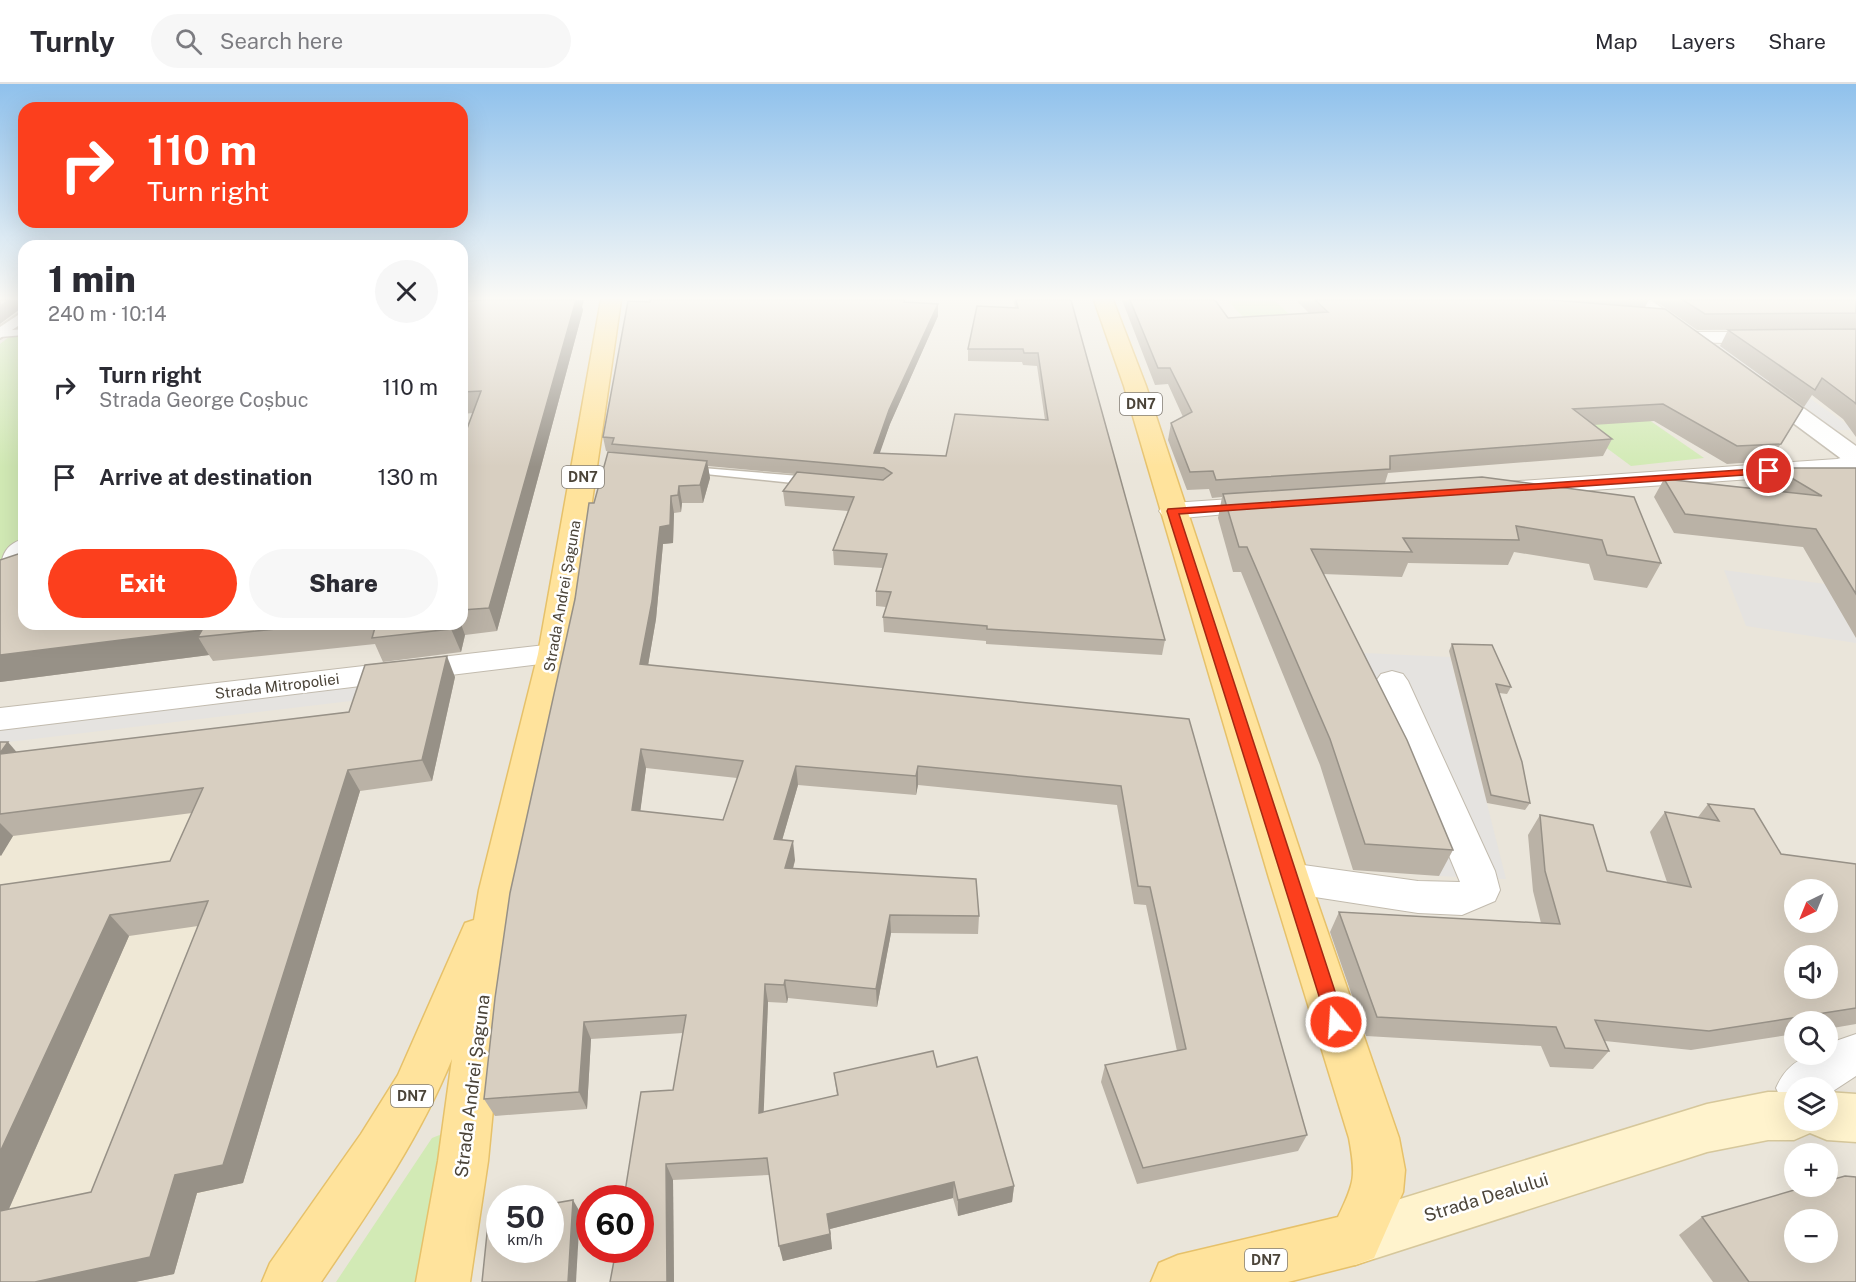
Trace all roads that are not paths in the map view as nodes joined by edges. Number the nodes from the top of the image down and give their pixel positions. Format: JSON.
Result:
{"nodes":[{"id":1,"x":604,"y":356,"type":"edge"},
{"id":2,"x":1124,"y":356,"type":"edge"},
{"id":3,"x":1717,"y":356,"type":"edge"},
{"id":4,"x":1722,"y":360,"type":"edge"},
{"id":5,"x":1741,"y":374,"type":"edge"},
{"id":6,"x":1856,"y":460,"type":"edge"},
{"id":7,"x":673,"y":468,"type":"edge"},
{"id":8,"x":825,"y":483,"type":"edge"},
{"id":9,"x":1482,"y":490,"type":"edge"},
{"id":10,"x":1279,"y":504,"type":"edge"},
{"id":11,"x":1172,"y":511,"type":"junction"},
{"id":12,"x":18,"y":554,"type":"edge"},
{"id":13,"x":0,"y":577,"type":"edge"},
{"id":14,"x":554,"y":654,"type":"junction"},
{"id":15,"x":1392,"y":681,"type":"dead end"},
{"id":16,"x":0,"y":719,"type":"edge"},
{"id":17,"x":1288,"y":878,"type":"junction"},
{"id":18,"x":499,"y":890,"type":"junction"},
{"id":19,"x":1856,"y":1055,"type":"edge"},
{"id":20,"x":1819,"y":1077,"type":"edge"},
{"id":21,"x":1784,"y":1105,"type":"edge"},
{"id":22,"x":1838,"y":1117,"type":"edge"},
{"id":23,"x":1856,"y":1118,"type":"edge"},
{"id":24,"x":1355,"y":1239,"type":"junction"},
{"id":25,"x":289,"y":1282,"type":"edge"},
{"id":26,"x":443,"y":1282,"type":"edge"},
{"id":27,"x":1178,"y":1282,"type":"edge"}],
"edges":[{"from":1,"to":14,"type":"main road","name":"Strada Andrei Șaguna","number":"DN7"},
{"from":2,"to":11,"type":"main road","number":"DN7"},
{"from":3,"to":4,"type":"street"},
{"from":5,"to":6,"type":"street"},
{"from":6,"to":9,"type":"street"},
{"from":7,"to":8,"type":"lane"},
{"from":10,"to":11,"type":"street"},
{"from":11,"to":17,"type":"main road","number":"DN7"},
{"from":12,"to":13,"type":"street"},
{"from":14,"to":16,"type":"street","name":"Strada Mitropoliei"},
{"from":14,"to":18,"type":"main road","name":"Strada Andrei Șaguna","number":"DN7"},
{"from":15,"to":17,"type":"street"},
{"from":17,"to":24,"type":"main road","number":"DN7"},
{"from":18,"to":25,"type":"main road","name":"Strada Andrei Șaguna","number":"DN7"},
{"from":18,"to":26,"type":"main road","name":"Strada Andrei Șaguna","number":"DN7"},
{"from":19,"to":20,"type":"street"},
{"from":21,"to":24,"type":"main road","name":"Strada Dealului"},
{"from":22,"to":23,"type":"main road"},
{"from":24,"to":27,"type":"main road","name":"Strada Dealului","number":"DN7"}]}
